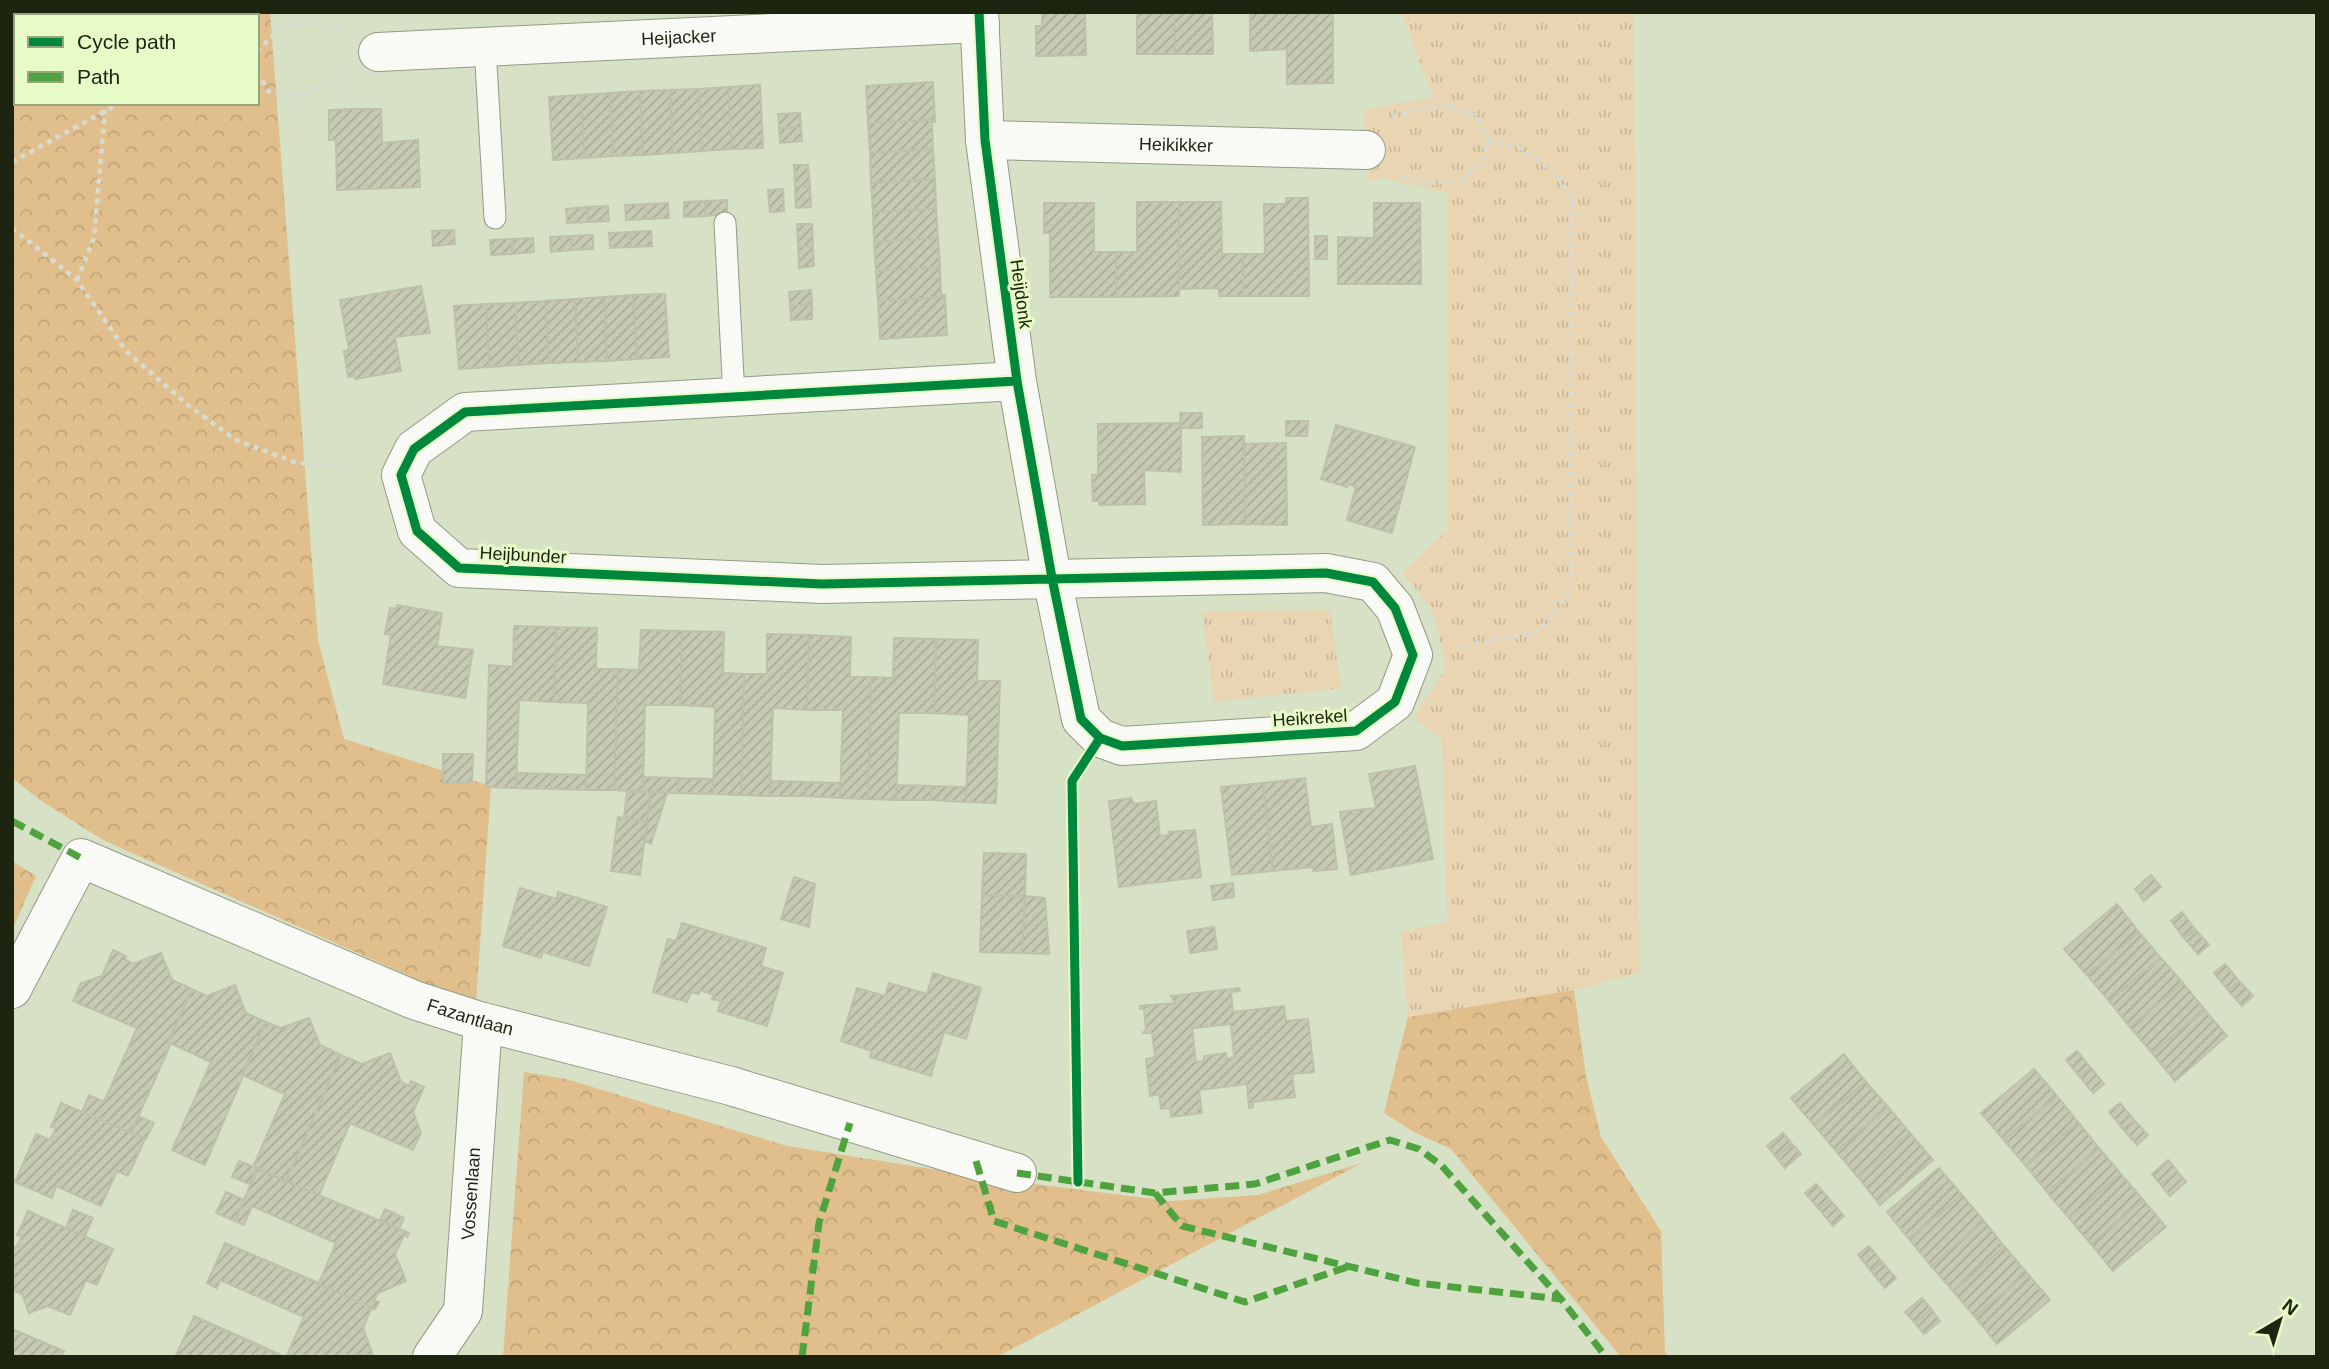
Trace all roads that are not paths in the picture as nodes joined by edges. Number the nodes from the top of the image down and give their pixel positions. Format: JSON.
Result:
{"nodes":[{"id":1,"x":980,"y":18,"type":"edge"},
{"id":2,"x":485,"y":47,"type":"junction"},
{"id":3,"x":378,"y":52,"type":"road end"},
{"id":4,"x":985,"y":140,"type":"junction"},
{"id":5,"x":1366,"y":149,"type":"road end"},
{"id":6,"x":495,"y":218,"type":"dead end"},
{"id":7,"x":725,"y":223,"type":"dead end"},
{"id":8,"x":1017,"y":382,"type":"junction"},
{"id":9,"x":734,"y":397,"type":"junction"},
{"id":10,"x":1052,"y":578,"type":"junction"},
{"id":11,"x":12,"y":989,"type":"edge"},
{"id":12,"x":483,"y":1022,"type":"junction"},
{"id":13,"x":1017,"y":1173,"type":"dead end"},
{"id":14,"x":432,"y":1357,"type":"edge"}],
"edges":[{"from":1,"to":2,"type":"street","name":"Heijacker"},
{"from":1,"to":4,"type":"street","name":"Heijdonk"},
{"from":2,"to":3,"type":"street","name":"Heijacker"},
{"from":2,"to":6,"type":"lane"},
{"from":4,"to":5,"type":"street","name":"Heikikker"},
{"from":4,"to":8,"type":"street","name":"Heijdonk"},
{"from":7,"to":9,"type":"lane"},
{"from":8,"to":9,"type":"street"},
{"from":8,"to":10,"type":"street","name":"Heijdonk"},
{"from":9,"to":10,"type":"street","name":"Heijbunder"},
{"from":10,"to":10,"type":"street","name":"Heikrekel"},
{"from":11,"to":12,"type":"street","name":"Fazantlaan"},
{"from":12,"to":13,"type":"street","name":"Fazantlaan"},
{"from":12,"to":14,"type":"street","name":"Vossenlaan"}]}
